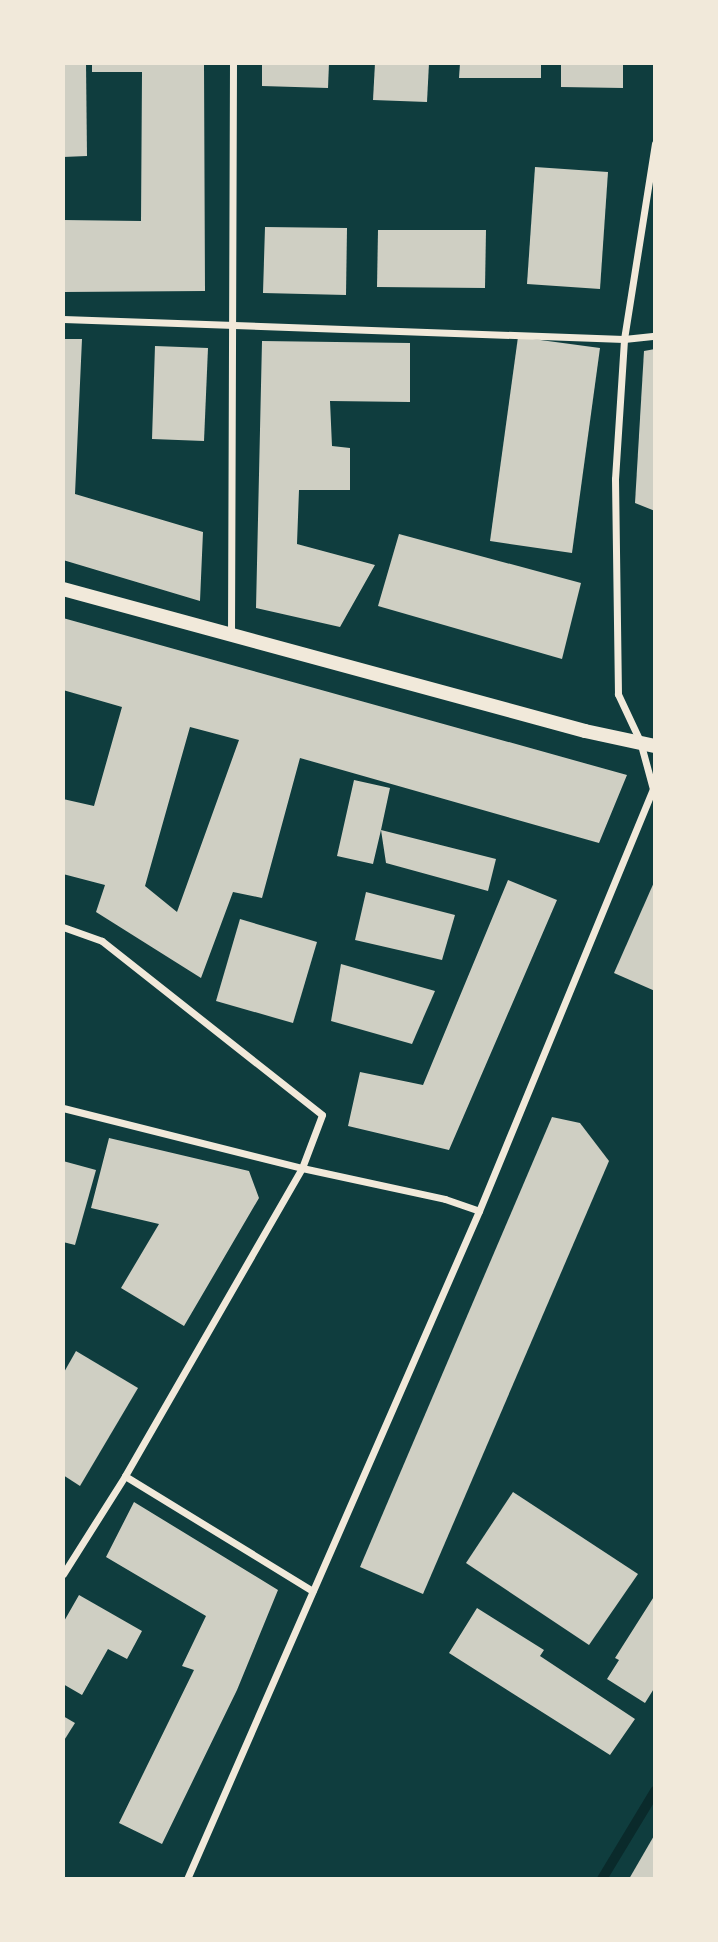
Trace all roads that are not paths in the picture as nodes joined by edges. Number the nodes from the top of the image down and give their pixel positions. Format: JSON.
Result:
{"nodes":[{"id":1,"x":233,"y":63,"type":"edge"},
{"id":2,"x":655,"y":143,"type":"edge"},
{"id":3,"x":63,"y":319,"type":"edge"},
{"id":4,"x":234,"y":323,"type":"junction"},
{"id":5,"x":655,"y":336,"type":"edge"},
{"id":6,"x":624,"y":339,"type":"junction"},
{"id":7,"x":63,"y":589,"type":"edge"},
{"id":8,"x":231,"y":635,"type":"junction"},
{"id":9,"x":640,"y":741,"type":"junction"},
{"id":10,"x":655,"y":746,"type":"edge"},
{"id":11,"x":63,"y":927,"type":"edge"},
{"id":12,"x":63,"y":1108,"type":"edge"},
{"id":13,"x":302,"y":1168,"type":"junction"},
{"id":14,"x":479,"y":1211,"type":"junction"},
{"id":15,"x":125,"y":1476,"type":"junction"},
{"id":16,"x":63,"y":1574,"type":"edge"},
{"id":17,"x":313,"y":1591,"type":"junction"},
{"id":18,"x":187,"y":1879,"type":"edge"}],
"edges":[{"from":1,"to":4,"type":"street"},
{"from":2,"to":6,"type":"street"},
{"from":3,"to":4,"type":"street"},
{"from":4,"to":6,"type":"street"},
{"from":4,"to":8,"type":"street"},
{"from":5,"to":6,"type":"street"},
{"from":6,"to":9,"type":"street"},
{"from":7,"to":8,"type":"main road"},
{"from":8,"to":9,"type":"main road"},
{"from":9,"to":10,"type":"main road"},
{"from":9,"to":14,"type":"street"},
{"from":11,"to":13,"type":"street"},
{"from":12,"to":13,"type":"street"},
{"from":13,"to":14,"type":"street"},
{"from":13,"to":15,"type":"street"},
{"from":14,"to":17,"type":"street"},
{"from":15,"to":16,"type":"street"},
{"from":15,"to":17,"type":"street"},
{"from":17,"to":18,"type":"street"}]}
